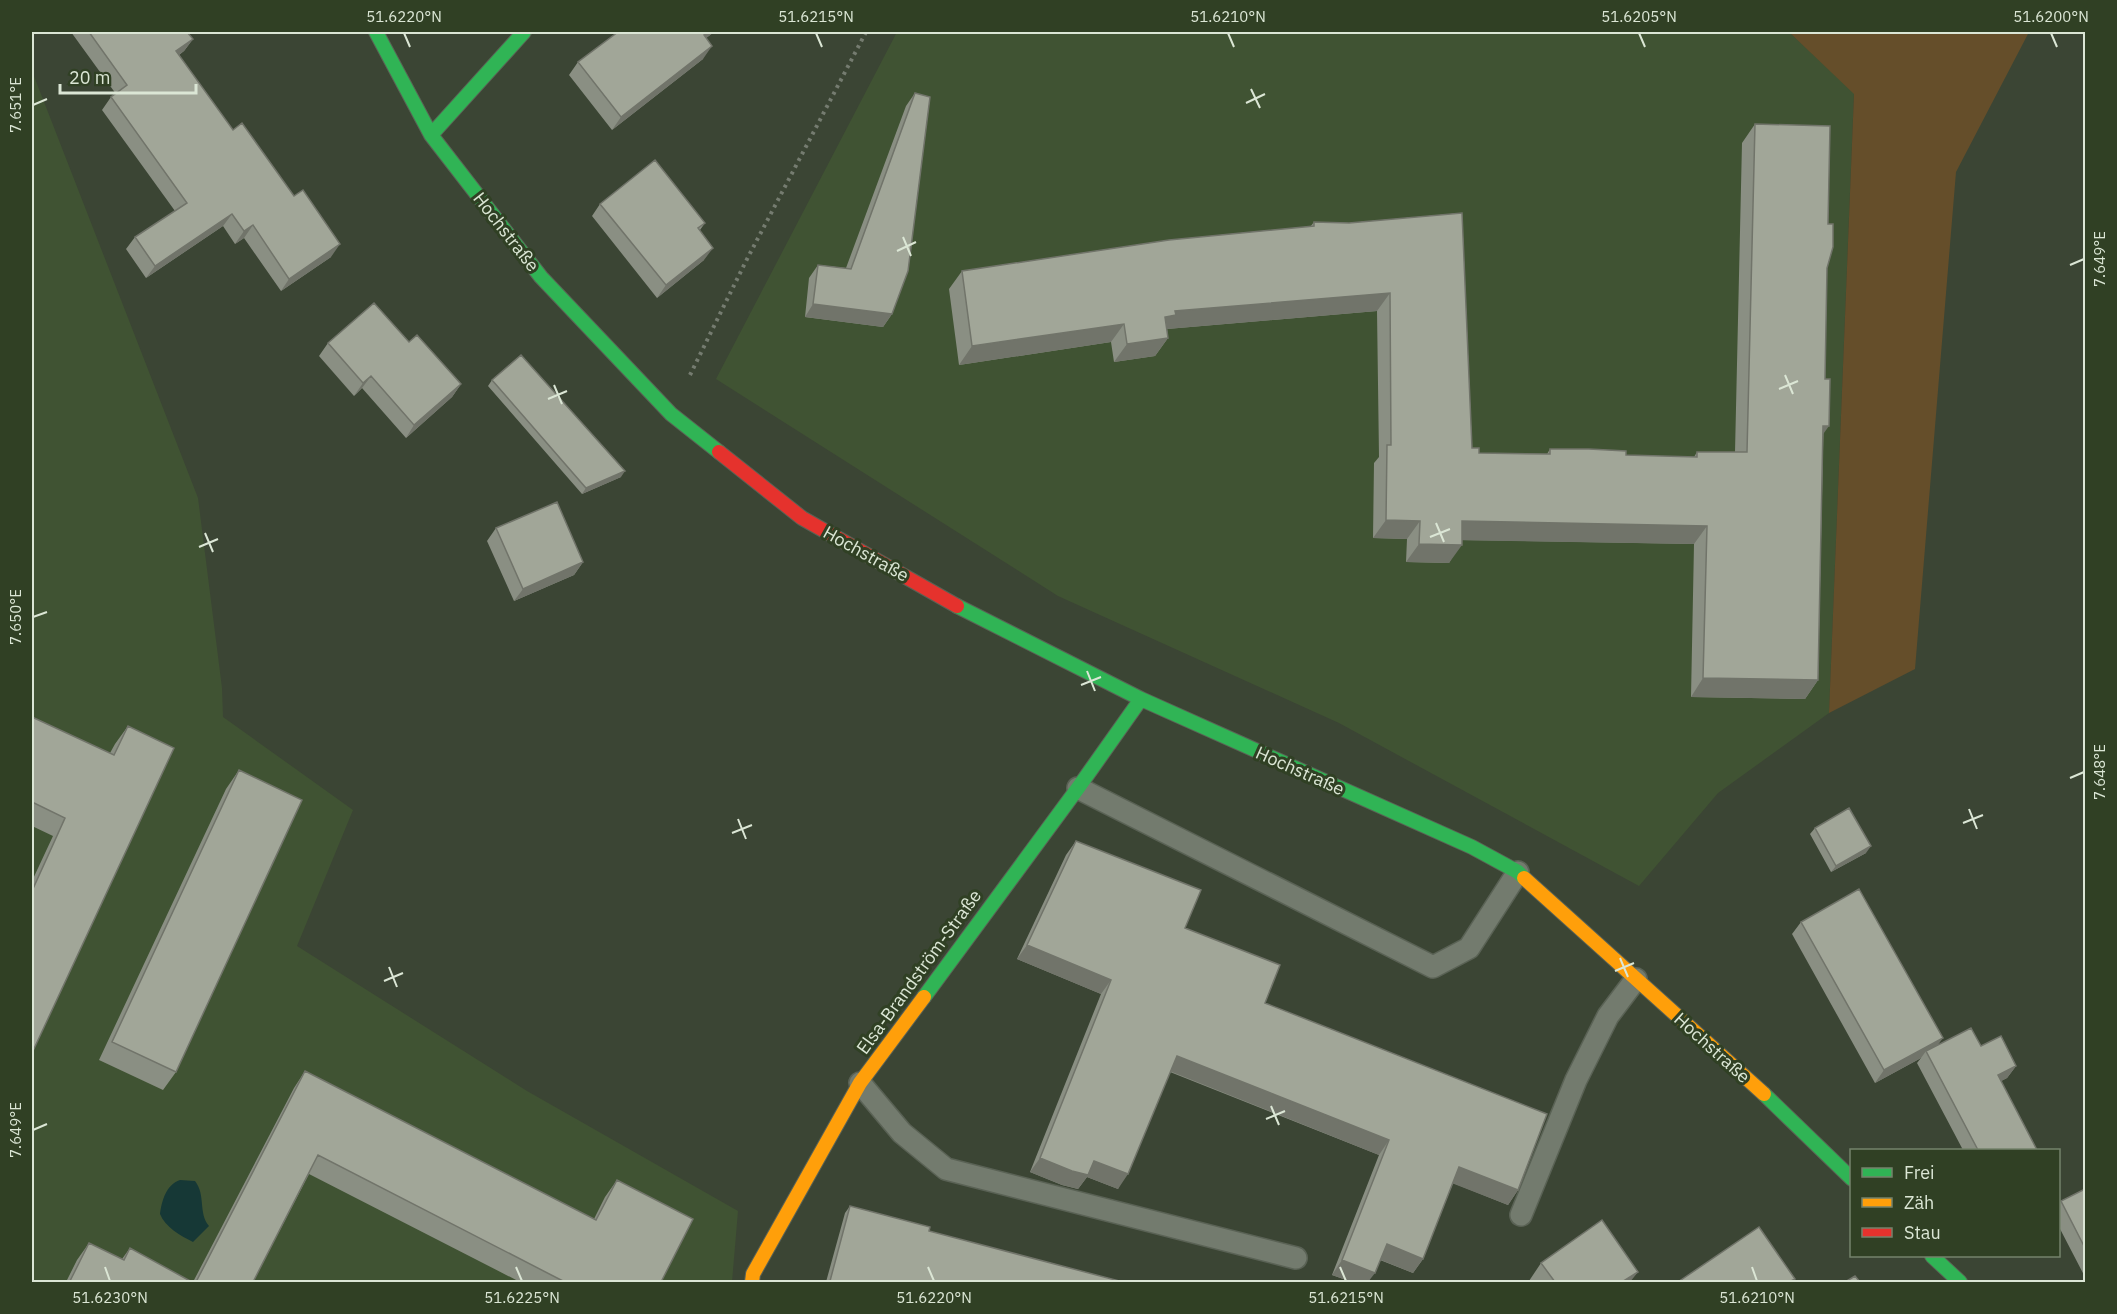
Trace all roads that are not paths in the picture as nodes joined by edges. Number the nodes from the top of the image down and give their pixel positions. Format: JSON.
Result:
{"nodes":[{"id":1,"x":376,"y":32,"type":"edge"},
{"id":2,"x":524,"y":32,"type":"edge"},
{"id":3,"x":431,"y":135,"type":"junction"},
{"id":4,"x":1141,"y":699,"type":"junction"},
{"id":5,"x":1078,"y":788,"type":"junction"},
{"id":6,"x":1518,"y":872,"type":"junction"},
{"id":7,"x":1636,"y":979,"type":"junction"},
{"id":8,"x":860,"y":1083,"type":"junction"},
{"id":9,"x":1850,"y":1178,"type":"edge"},
{"id":10,"x":1521,"y":1215,"type":"dead end"},
{"id":11,"x":1933,"y":1257,"type":"edge"},
{"id":12,"x":1296,"y":1258,"type":"dead end"},
{"id":13,"x":752,"y":1282,"type":"edge"},
{"id":14,"x":1960,"y":1282,"type":"edge"}],
"edges":[{"from":1,"to":3,"type":"street","name":"Hochstraße"},
{"from":2,"to":3,"type":"street"},
{"from":3,"to":4,"type":"street","name":"Hochstraße"},
{"from":4,"to":5,"type":"street","name":"Elsa-Brandström-Straße"},
{"from":4,"to":6,"type":"street","name":"Hochstraße"},
{"from":5,"to":6,"type":"lane"},
{"from":5,"to":8,"type":"street","name":"Elsa-Brandström-Straße"},
{"from":6,"to":7,"type":"street","name":"Hochstraße"},
{"from":7,"to":9,"type":"street","name":"Hochstraße"},
{"from":7,"to":10,"type":"lane"},
{"from":8,"to":12,"type":"lane"},
{"from":8,"to":13,"type":"street","name":"Elsa-Brandström-Straße"},
{"from":11,"to":14,"type":"street"}]}
